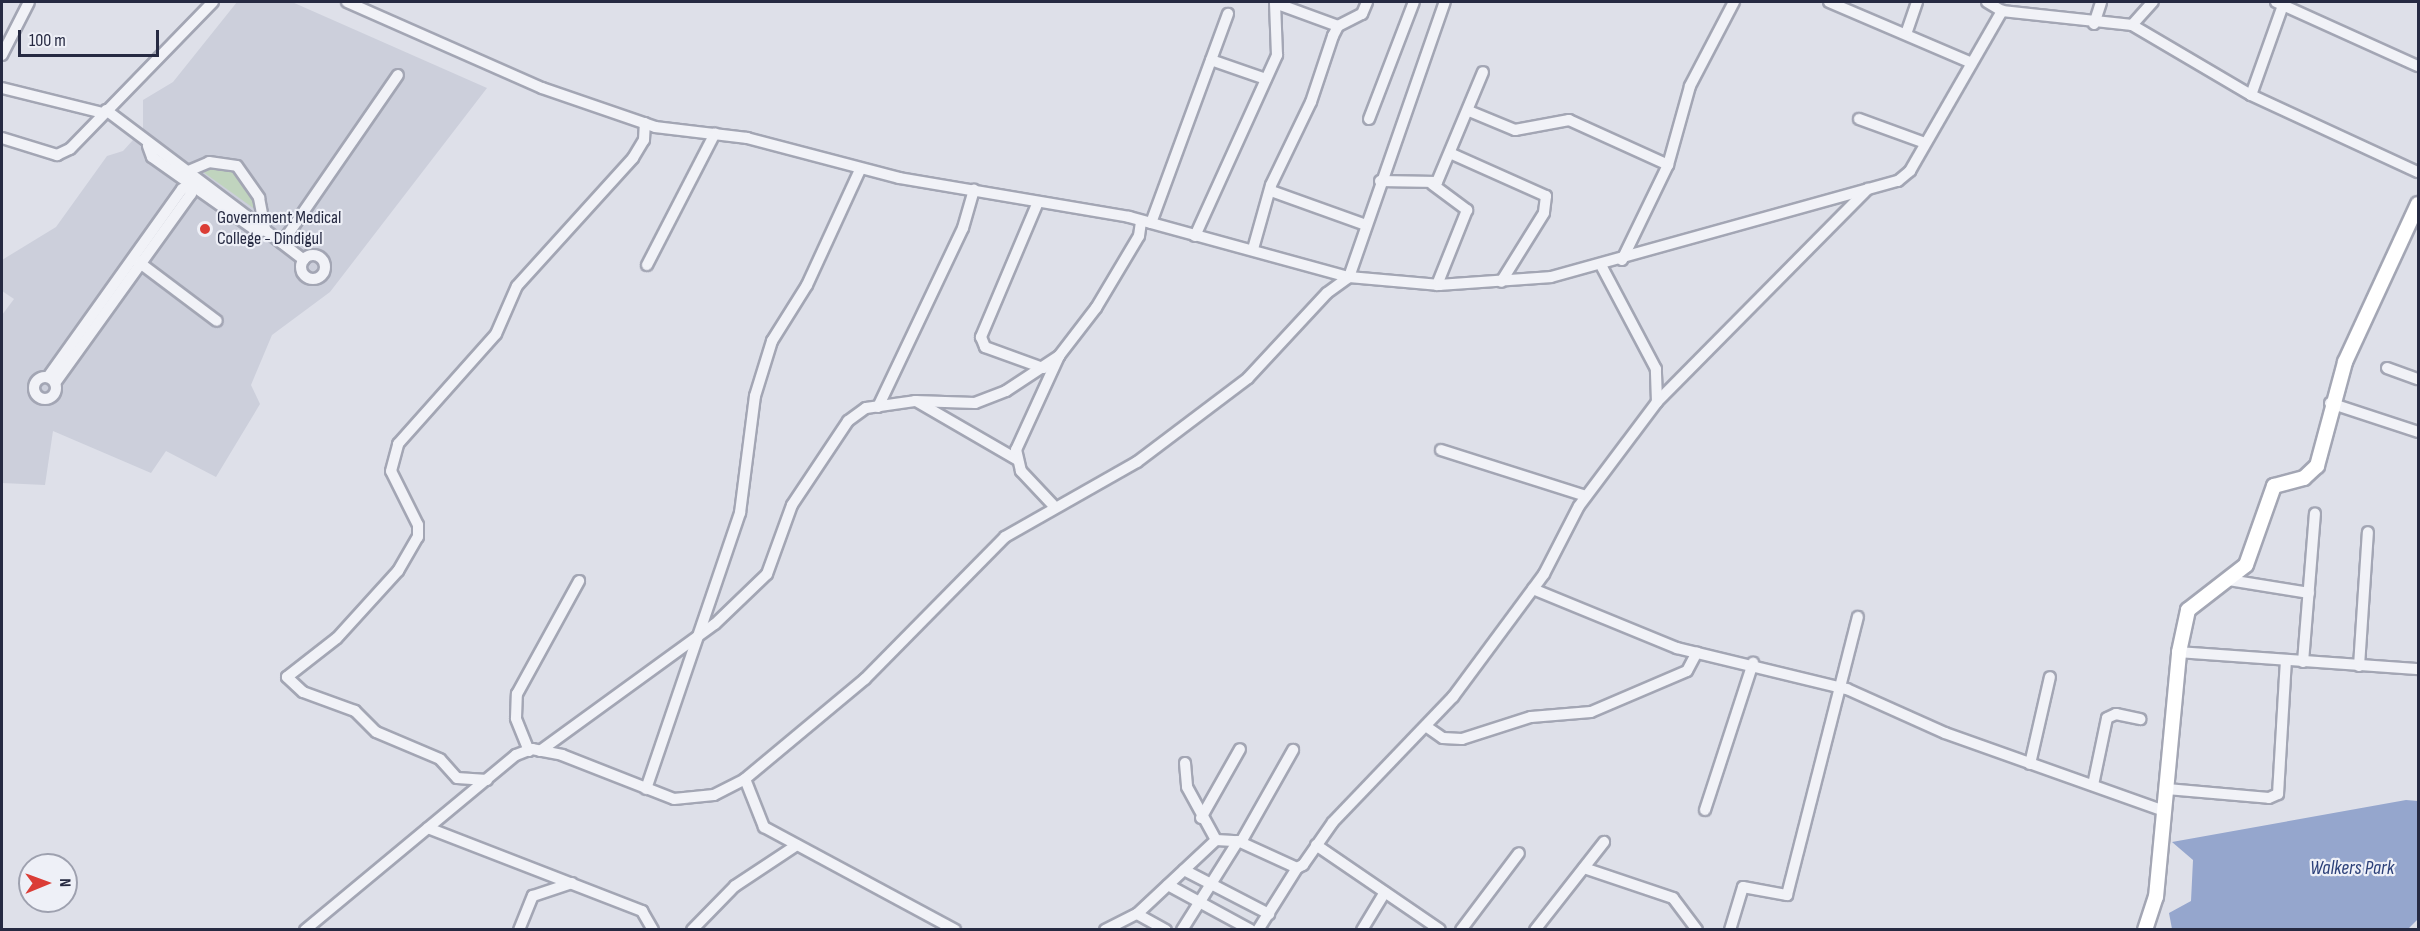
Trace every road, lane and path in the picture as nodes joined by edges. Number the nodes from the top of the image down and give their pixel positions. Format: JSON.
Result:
{"nodes":[{"id":1,"x":29,"y":2,"type":"edge"},
{"id":2,"x":213,"y":2,"type":"edge"},
{"id":3,"x":347,"y":2,"type":"edge"},
{"id":4,"x":1274,"y":2,"type":"edge"},
{"id":5,"x":1367,"y":2,"type":"edge"},
{"id":6,"x":1414,"y":2,"type":"edge"},
{"id":7,"x":1445,"y":2,"type":"edge"},
{"id":8,"x":1734,"y":2,"type":"edge"},
{"id":9,"x":1829,"y":2,"type":"edge"},
{"id":10,"x":1917,"y":2,"type":"edge"},
{"id":11,"x":1987,"y":2,"type":"edge"},
{"id":12,"x":2101,"y":2,"type":"edge"},
{"id":13,"x":2152,"y":2,"type":"edge"},
{"id":14,"x":2279,"y":3,"type":"edge"},
{"id":15,"x":1850,"y":6,"type":"edge"},
{"id":16,"x":2002,"y":11,"type":"junction"},
{"id":17,"x":1228,"y":14,"type":"dead end"},
{"id":18,"x":2094,"y":24,"type":"junction"},
{"id":19,"x":2132,"y":25,"type":"junction"},
{"id":20,"x":1338,"y":26,"type":"junction"},
{"id":21,"x":1906,"y":34,"type":"junction"},
{"id":22,"x":2,"y":55,"type":"edge"},
{"id":23,"x":1211,"y":60,"type":"junction"},
{"id":24,"x":1970,"y":62,"type":"junction"},
{"id":25,"x":2418,"y":66,"type":"edge"},
{"id":26,"x":1483,"y":72,"type":"dead end"},
{"id":27,"x":398,"y":75,"type":"dead end"},
{"id":28,"x":1266,"y":79,"type":"junction"},
{"id":29,"x":2,"y":88,"type":"edge"},
{"id":30,"x":2251,"y":95,"type":"junction"},
{"id":31,"x":104,"y":111,"type":"junction"},
{"id":32,"x":1469,"y":111,"type":"junction"},
{"id":33,"x":1369,"y":119,"type":"dead end"},
{"id":34,"x":1859,"y":119,"type":"dead end"},
{"id":35,"x":645,"y":123,"type":"junction"},
{"id":36,"x":715,"y":133,"type":"junction"},
{"id":37,"x":2,"y":138,"type":"edge"},
{"id":38,"x":1925,"y":143,"type":"junction"},
{"id":39,"x":1452,"y":154,"type":"junction"},
{"id":40,"x":1668,"y":165,"type":"junction"},
{"id":41,"x":860,"y":170,"type":"junction"},
{"id":42,"x":2418,"y":172,"type":"edge"},
{"id":43,"x":189,"y":177,"type":"junction"},
{"id":44,"x":1380,"y":181,"type":"junction"},
{"id":45,"x":1432,"y":184,"type":"junction"},
{"id":46,"x":1869,"y":188,"type":"junction"},
{"id":47,"x":974,"y":190,"type":"junction"},
{"id":48,"x":1271,"y":191,"type":"junction"},
{"id":49,"x":1038,"y":202,"type":"junction"},
{"id":50,"x":2418,"y":204,"type":"edge"},
{"id":51,"x":1146,"y":222,"type":"junction"},
{"id":52,"x":1364,"y":224,"type":"junction"},
{"id":53,"x":265,"y":230,"type":"junction"},
{"id":54,"x":1195,"y":236,"type":"junction"},
{"id":55,"x":282,"y":243,"type":"junction"},
{"id":56,"x":1253,"y":249,"type":"junction"},
{"id":57,"x":304,"y":260,"type":"dead end"},
{"id":58,"x":1622,"y":260,"type":"junction"},
{"id":59,"x":137,"y":261,"type":"junction"},
{"id":60,"x":647,"y":265,"type":"dead end"},
{"id":61,"x":1602,"y":267,"type":"junction"},
{"id":62,"x":1349,"y":277,"type":"junction"},
{"id":63,"x":1502,"y":282,"type":"junction"},
{"id":64,"x":1437,"y":285,"type":"junction"},
{"id":65,"x":217,"y":321,"type":"dead end"},
{"id":66,"x":1059,"y":356,"type":"junction"},
{"id":67,"x":1043,"y":368,"type":"junction"},
{"id":68,"x":2387,"y":368,"type":"dead end"},
{"id":69,"x":2418,"y":379,"type":"edge"},
{"id":70,"x":51,"y":380,"type":"dead end"},
{"id":71,"x":915,"y":401,"type":"junction"},
{"id":72,"x":1657,"y":402,"type":"junction"},
{"id":73,"x":2330,"y":403,"type":"junction"},
{"id":74,"x":878,"y":407,"type":"junction"},
{"id":75,"x":2418,"y":432,"type":"edge"},
{"id":76,"x":1441,"y":450,"type":"dead end"},
{"id":77,"x":1016,"y":459,"type":"junction"},
{"id":78,"x":1586,"y":496,"type":"junction"},
{"id":79,"x":1053,"y":505,"type":"junction"},
{"id":80,"x":2315,"y":513,"type":"dead end"},
{"id":81,"x":2368,"y":532,"type":"dead end"},
{"id":82,"x":2229,"y":580,"type":"junction"},
{"id":83,"x":579,"y":581,"type":"dead end"},
{"id":84,"x":1533,"y":589,"type":"junction"},
{"id":85,"x":2309,"y":593,"type":"junction"},
{"id":86,"x":1858,"y":617,"type":"dead end"},
{"id":87,"x":702,"y":632,"type":"junction"},
{"id":88,"x":1697,"y":652,"type":"junction"},
{"id":89,"x":2179,"y":652,"type":"junction"},
{"id":90,"x":2286,"y":661,"type":"junction"},
{"id":91,"x":2304,"y":662,"type":"junction"},
{"id":92,"x":1753,"y":663,"type":"junction"},
{"id":93,"x":2360,"y":666,"type":"junction"},
{"id":94,"x":2418,"y":669,"type":"edge"},
{"id":95,"x":2050,"y":677,"type":"dead end"},
{"id":96,"x":1838,"y":686,"type":"junction"},
{"id":97,"x":2140,"y":718,"type":"dead end"},
{"id":98,"x":1427,"y":727,"type":"junction"},
{"id":99,"x":1240,"y":749,"type":"dead end"},
{"id":100,"x":1293,"y":750,"type":"dead end"},
{"id":101,"x":534,"y":751,"type":"junction"},
{"id":102,"x":1185,"y":762,"type":"dead end"},
{"id":103,"x":2030,"y":764,"type":"junction"},
{"id":104,"x":745,"y":779,"type":"junction"},
{"id":105,"x":487,"y":780,"type":"junction"},
{"id":106,"x":2092,"y":785,"type":"junction"},
{"id":107,"x":646,"y":789,"type":"junction"},
{"id":108,"x":2167,"y":789,"type":"junction"},
{"id":109,"x":1705,"y":810,"type":"dead end"},
{"id":110,"x":2164,"y":811,"type":"junction"},
{"id":111,"x":1201,"y":818,"type":"junction"},
{"id":112,"x":428,"y":828,"type":"junction"},
{"id":113,"x":1216,"y":840,"type":"junction"},
{"id":114,"x":1240,"y":841,"type":"junction"},
{"id":115,"x":1604,"y":842,"type":"dead end"},
{"id":116,"x":797,"y":844,"type":"junction"},
{"id":117,"x":1316,"y":845,"type":"junction"},
{"id":118,"x":1519,"y":853,"type":"dead end"},
{"id":119,"x":1297,"y":868,"type":"junction"},
{"id":120,"x":1584,"y":868,"type":"junction"},
{"id":121,"x":1184,"y":870,"type":"junction"},
{"id":122,"x":572,"y":883,"type":"junction"},
{"id":123,"x":1168,"y":885,"type":"junction"},
{"id":124,"x":1210,"y":885,"type":"junction"},
{"id":125,"x":1385,"y":892,"type":"junction"},
{"id":126,"x":1200,"y":902,"type":"junction"},
{"id":127,"x":1269,"y":914,"type":"junction"},
{"id":128,"x":1137,"y":915,"type":"junction"},
{"id":129,"x":305,"y":930,"type":"edge"},
{"id":130,"x":519,"y":930,"type":"edge"},
{"id":131,"x":653,"y":930,"type":"edge"},
{"id":132,"x":692,"y":930,"type":"edge"},
{"id":133,"x":955,"y":930,"type":"edge"},
{"id":134,"x":1105,"y":930,"type":"edge"},
{"id":135,"x":1166,"y":930,"type":"edge"},
{"id":136,"x":1182,"y":930,"type":"edge"},
{"id":137,"x":1251,"y":930,"type":"edge"},
{"id":138,"x":1258,"y":930,"type":"edge"},
{"id":139,"x":1362,"y":930,"type":"edge"},
{"id":140,"x":1440,"y":930,"type":"edge"},
{"id":141,"x":1461,"y":930,"type":"edge"},
{"id":142,"x":1535,"y":930,"type":"edge"},
{"id":143,"x":1697,"y":930,"type":"edge"},
{"id":144,"x":1730,"y":930,"type":"edge"},
{"id":145,"x":2145,"y":930,"type":"edge"}],
"edges":[{"from":1,"to":22,"type":"street"},
{"from":2,"to":31,"type":"street"},
{"from":3,"to":35,"type":"street"},
{"from":4,"to":20,"type":"street"},
{"from":4,"to":28,"type":"street"},
{"from":5,"to":20,"type":"street"},
{"from":6,"to":33,"type":"street"},
{"from":7,"to":44,"type":"street"},
{"from":8,"to":40,"type":"street"},
{"from":9,"to":15,"type":"street"},
{"from":10,"to":21,"type":"street"},
{"from":11,"to":16,"type":"street"},
{"from":12,"to":18,"type":"street"},
{"from":13,"to":19,"type":"street"},
{"from":14,"to":25,"type":"street"},
{"from":14,"to":30,"type":"street"},
{"from":15,"to":21,"type":"street"},
{"from":16,"to":18,"type":"street"},
{"from":16,"to":24,"type":"street"},
{"from":17,"to":23,"type":"street"},
{"from":18,"to":19,"type":"street"},
{"from":19,"to":30,"type":"street"},
{"from":20,"to":48,"type":"street"},
{"from":21,"to":24,"type":"street"},
{"from":23,"to":28,"type":"street"},
{"from":23,"to":51,"type":"street"},
{"from":24,"to":38,"type":"street"},
{"from":26,"to":32,"type":"street"},
{"from":27,"to":55,"type":"street"},
{"from":28,"to":54,"type":"street"},
{"from":29,"to":31,"type":"street"},
{"from":30,"to":42,"type":"street"},
{"from":31,"to":37,"type":"street"},
{"from":31,"to":43,"type":"street"},
{"from":32,"to":39,"type":"street"},
{"from":32,"to":40,"type":"street"},
{"from":34,"to":38,"type":"street"},
{"from":35,"to":36,"type":"street"},
{"from":35,"to":105,"type":"street"},
{"from":36,"to":41,"type":"street"},
{"from":36,"to":60,"type":"street"},
{"from":38,"to":46,"type":"street"},
{"from":39,"to":45,"type":"street"},
{"from":39,"to":63,"type":"street"},
{"from":40,"to":58,"type":"street"},
{"from":41,"to":47,"type":"street"},
{"from":41,"to":87,"type":"street"},
{"from":43,"to":53,"type":"street"},
{"from":43,"to":53,"type":"street"},
{"from":43,"to":59,"type":"street"},
{"from":44,"to":45,"type":"street"},
{"from":44,"to":52,"type":"street"},
{"from":45,"to":64,"type":"street"},
{"from":46,"to":58,"type":"street"},
{"from":46,"to":72,"type":"street"},
{"from":47,"to":49,"type":"street"},
{"from":47,"to":74,"type":"street"},
{"from":48,"to":52,"type":"street"},
{"from":48,"to":56,"type":"street"},
{"from":49,"to":51,"type":"street"},
{"from":49,"to":67,"type":"street"},
{"from":50,"to":73,"type":"main road"},
{"from":51,"to":54,"type":"street"},
{"from":51,"to":66,"type":"street"},
{"from":52,"to":62,"type":"street"},
{"from":53,"to":55,"type":"street"},
{"from":54,"to":56,"type":"street"},
{"from":55,"to":57,"type":"street"},
{"from":56,"to":62,"type":"street"},
{"from":58,"to":61,"type":"street"},
{"from":59,"to":65,"type":"street"},
{"from":59,"to":70,"type":"street"},
{"from":61,"to":63,"type":"street"},
{"from":61,"to":72,"type":"street"},
{"from":62,"to":64,"type":"street"},
{"from":62,"to":79,"type":"street"},
{"from":63,"to":64,"type":"street"},
{"from":66,"to":67,"type":"street"},
{"from":66,"to":77,"type":"street"},
{"from":67,"to":71,"type":"street"},
{"from":68,"to":69,"type":"street"},
{"from":71,"to":74,"type":"street"},
{"from":71,"to":77,"type":"street"},
{"from":72,"to":78,"type":"street"},
{"from":73,"to":75,"type":"street"},
{"from":73,"to":82,"type":"main road"},
{"from":74,"to":87,"type":"street"},
{"from":76,"to":78,"type":"street"},
{"from":77,"to":79,"type":"street"},
{"from":78,"to":84,"type":"street"},
{"from":79,"to":104,"type":"street"},
{"from":80,"to":85,"type":"street"},
{"from":81,"to":93,"type":"street"},
{"from":82,"to":85,"type":"street"},
{"from":82,"to":89,"type":"main road"},
{"from":83,"to":101,"type":"street"},
{"from":84,"to":88,"type":"street"},
{"from":84,"to":98,"type":"street"},
{"from":85,"to":91,"type":"street"},
{"from":86,"to":96,"type":"street"},
{"from":87,"to":101,"type":"street"},
{"from":87,"to":107,"type":"street"},
{"from":88,"to":92,"type":"street"},
{"from":88,"to":98,"type":"street"},
{"from":89,"to":90,"type":"street"},
{"from":89,"to":108,"type":"main road"},
{"from":90,"to":91,"type":"street"},
{"from":90,"to":108,"type":"street"},
{"from":91,"to":93,"type":"street"},
{"from":92,"to":96,"type":"street"},
{"from":92,"to":109,"type":"street"},
{"from":93,"to":94,"type":"street"},
{"from":95,"to":103,"type":"street"},
{"from":96,"to":103,"type":"street"},
{"from":96,"to":144,"type":"street"},
{"from":97,"to":106,"type":"street"},
{"from":98,"to":117,"type":"street"},
{"from":99,"to":111,"type":"street"},
{"from":100,"to":114,"type":"street"},
{"from":101,"to":105,"type":"street"},
{"from":101,"to":107,"type":"street"},
{"from":102,"to":111,"type":"street"},
{"from":103,"to":106,"type":"street"},
{"from":104,"to":107,"type":"street"},
{"from":104,"to":116,"type":"street"},
{"from":105,"to":112,"type":"street"},
{"from":106,"to":110,"type":"street"},
{"from":108,"to":110,"type":"main road"},
{"from":110,"to":145,"type":"main road"},
{"from":111,"to":113,"type":"street"},
{"from":112,"to":122,"type":"street"},
{"from":112,"to":129,"type":"street"},
{"from":113,"to":114,"type":"street"},
{"from":113,"to":121,"type":"street"},
{"from":114,"to":119,"type":"street"},
{"from":114,"to":124,"type":"street"},
{"from":115,"to":120,"type":"street"},
{"from":116,"to":132,"type":"street"},
{"from":116,"to":133,"type":"street"},
{"from":117,"to":119,"type":"street"},
{"from":117,"to":125,"type":"street"},
{"from":118,"to":141,"type":"street"},
{"from":119,"to":127,"type":"street"},
{"from":120,"to":142,"type":"street"},
{"from":120,"to":143,"type":"street"},
{"from":121,"to":123,"type":"street"},
{"from":121,"to":124,"type":"street"},
{"from":122,"to":130,"type":"street"},
{"from":122,"to":131,"type":"street"},
{"from":123,"to":126,"type":"street"},
{"from":123,"to":128,"type":"street"},
{"from":124,"to":126,"type":"street"},
{"from":124,"to":127,"type":"street"},
{"from":125,"to":139,"type":"street"},
{"from":125,"to":140,"type":"street"},
{"from":126,"to":136,"type":"street"},
{"from":126,"to":137,"type":"street"},
{"from":127,"to":138,"type":"street"},
{"from":128,"to":134,"type":"street"},
{"from":128,"to":135,"type":"street"}]}
